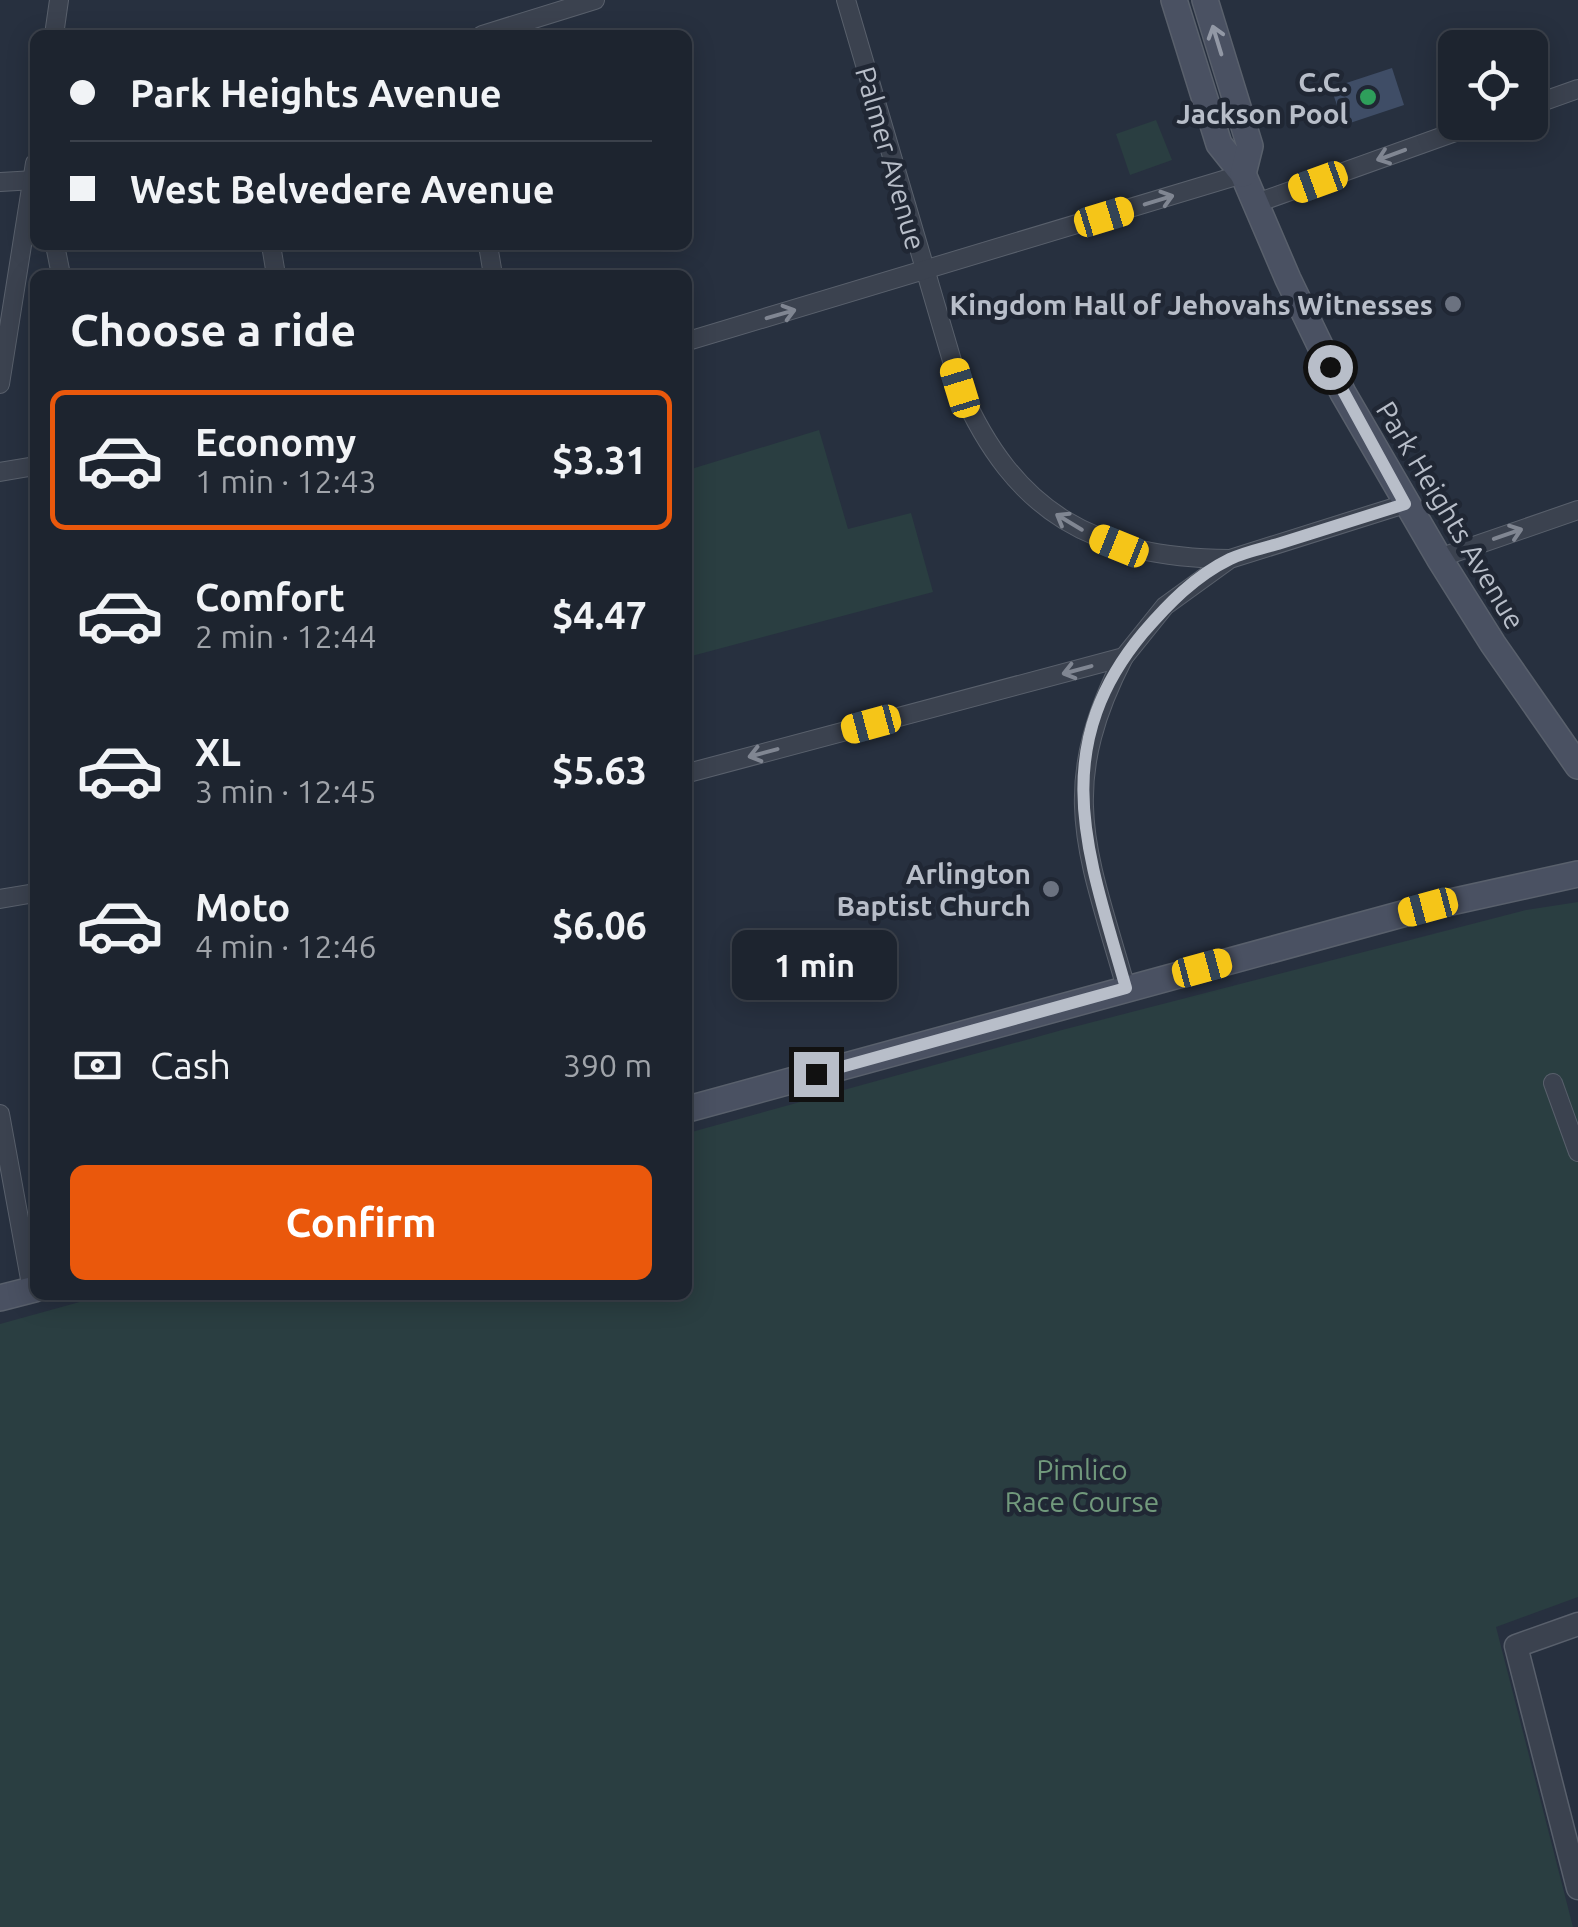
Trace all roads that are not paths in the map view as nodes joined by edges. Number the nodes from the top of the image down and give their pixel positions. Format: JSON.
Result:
{"nodes":[{"id":1,"x":60,"y":0,"type":"edge"},
{"id":2,"x":595,"y":0,"type":"edge"},
{"id":3,"x":846,"y":0,"type":"edge"},
{"id":4,"x":1174,"y":0,"type":"edge"},
{"id":5,"x":1205,"y":0,"type":"edge"},
{"id":6,"x":55,"y":30,"type":"edge"},
{"id":7,"x":498,"y":30,"type":"edge"},
{"id":8,"x":1578,"y":88,"type":"edge"},
{"id":9,"x":1548,"y":99,"type":"edge"},
{"id":10,"x":1438,"y":138,"type":"edge"},
{"id":11,"x":1243,"y":174,"type":"junction"},
{"id":12,"x":30,"y":178,"type":"edge"},
{"id":13,"x":0,"y":182,"type":"edge"},
{"id":14,"x":30,"y":201,"type":"edge"},
{"id":15,"x":1254,"y":204,"type":"junction"},
{"id":16,"x":924,"y":272,"type":"junction"},
{"id":17,"x":692,"y":340,"type":"edge"},
{"id":18,"x":0,"y":384,"type":"edge"},
{"id":19,"x":30,"y":467,"type":"edge"},
{"id":20,"x":0,"y":472,"type":"edge"},
{"id":21,"x":1405,"y":504,"type":"junction"},
{"id":22,"x":1578,"y":510,"type":"edge"},
{"id":23,"x":1439,"y":558,"type":"junction"},
{"id":24,"x":1230,"y":559,"type":"junction"},
{"id":25,"x":1124,"y":657,"type":"junction"},
{"id":26,"x":1578,"y":766,"type":"edge"},
{"id":27,"x":692,"y":772,"type":"edge"},
{"id":28,"x":1578,"y":874,"type":"edge"},
{"id":29,"x":30,"y":894,"type":"edge"},
{"id":30,"x":0,"y":899,"type":"edge"},
{"id":31,"x":1126,"y":988,"type":"junction"},
{"id":32,"x":1553,"y":1083,"type":"dead end"},
{"id":33,"x":692,"y":1108,"type":"edge"},
{"id":34,"x":0,"y":1114,"type":"edge"},
{"id":35,"x":1578,"y":1152,"type":"edge"},
{"id":36,"x":30,"y":1273,"type":"edge"},
{"id":37,"x":30,"y":1290,"type":"edge"},
{"id":38,"x":0,"y":1298,"type":"edge"},
{"id":39,"x":1578,"y":1624,"type":"edge"},
{"id":40,"x":1578,"y":1888,"type":"edge"}],
"edges":[{"from":1,"to":6,"type":"street"},
{"from":2,"to":7,"type":"street"},
{"from":3,"to":16,"type":"street","name":"Palmer Avenue"},
{"from":4,"to":11,"type":"main road","name":"Park Heights Avenue"},
{"from":11,"to":5,"type":"main road","name":"Park Heights Avenue","one_way":true},
{"from":8,"to":9,"type":"street"},
{"from":10,"to":15,"type":"street","one_way":true},
{"from":11,"to":15,"type":"main road","name":"Park Heights Avenue"},
{"from":16,"to":11,"type":"street","one_way":true},
{"from":12,"to":13,"type":"street"},
{"from":14,"to":18,"type":"street"},
{"from":15,"to":21,"type":"main road","name":"Park Heights Avenue"},
{"from":17,"to":16,"type":"street","one_way":true},
{"from":24,"to":16,"type":"street","name":"Palmer Avenue","one_way":true},
{"from":19,"to":20,"type":"street"},
{"from":21,"to":23,"type":"main road","name":"Park Heights Avenue"},
{"from":21,"to":24,"type":"street"},
{"from":23,"to":22,"type":"street","one_way":true},
{"from":23,"to":26,"type":"main road","name":"Park Heights Avenue"},
{"from":24,"to":25,"type":"street"},
{"from":25,"to":27,"type":"street","one_way":true},
{"from":25,"to":31,"type":"street"},
{"from":28,"to":31,"type":"main road"},
{"from":29,"to":30,"type":"street"},
{"from":31,"to":33,"type":"main road"},
{"from":32,"to":35,"type":"street"},
{"from":34,"to":36,"type":"street"},
{"from":37,"to":38,"type":"main road"},
{"from":39,"to":40,"type":"street"}]}
